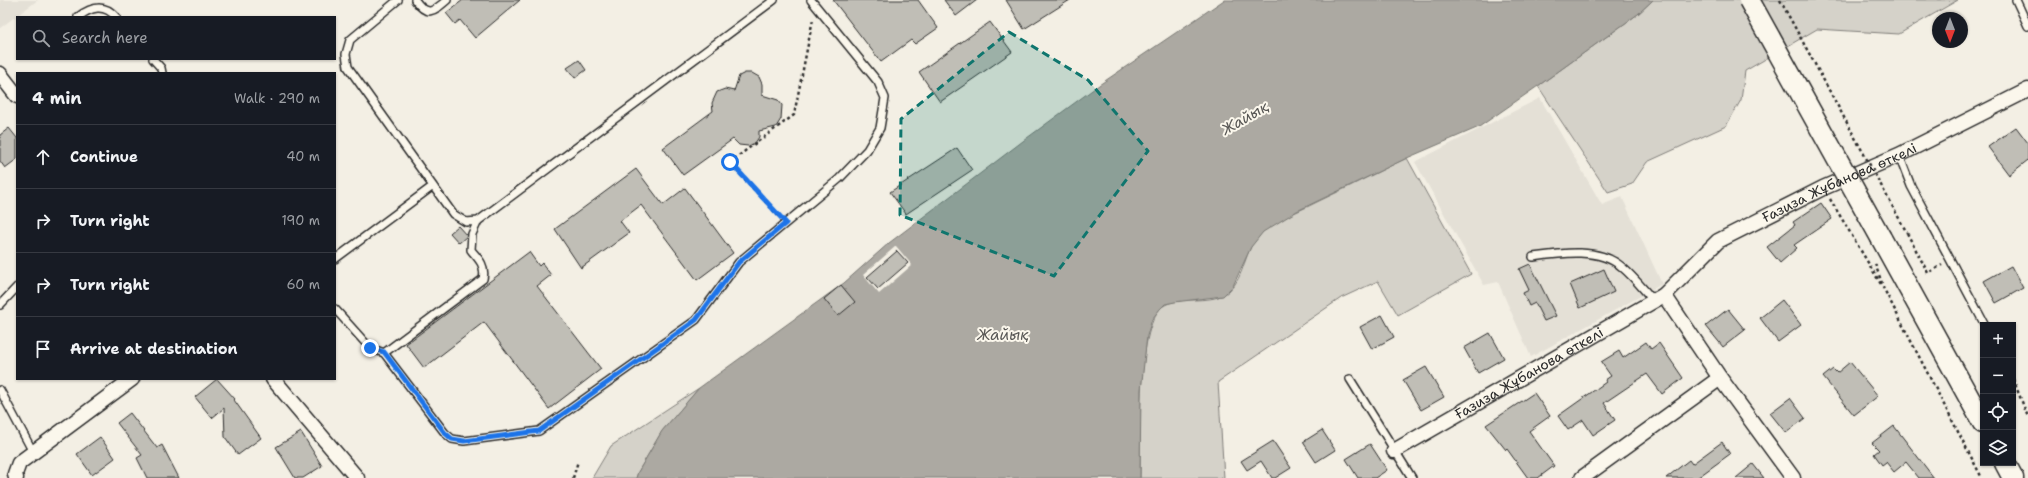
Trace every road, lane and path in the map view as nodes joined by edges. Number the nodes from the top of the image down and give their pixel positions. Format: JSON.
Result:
{"nodes":[{"id":1,"x":398,"y":0,"type":"edge"},
{"id":2,"x":415,"y":0,"type":"edge"},
{"id":3,"x":447,"y":0,"type":"edge"},
{"id":4,"x":774,"y":0,"type":"edge"},
{"id":5,"x":1749,"y":0,"type":"edge"},
{"id":6,"x":1780,"y":0,"type":"edge"},
{"id":7,"x":2016,"y":0,"type":"edge"},
{"id":8,"x":813,"y":2,"type":"edge"},
{"id":9,"x":79,"y":16,"type":"edge"},
{"id":10,"x":115,"y":16,"type":"edge"},
{"id":11,"x":2028,"y":26,"type":"edge"},
{"id":12,"x":154,"y":60,"type":"edge"},
{"id":13,"x":162,"y":72,"type":"edge"},
{"id":14,"x":0,"y":74,"type":"edge"},
{"id":15,"x":2028,"y":90,"type":"edge"},
{"id":16,"x":16,"y":95,"type":"edge"},
{"id":17,"x":1899,"y":155,"type":"junction"},
{"id":18,"x":433,"y":186,"type":"junction"},
{"id":19,"x":1823,"y":188,"type":"junction"},
{"id":20,"x":478,"y":221,"type":"junction"},
{"id":21,"x":786,"y":223,"type":"junction"},
{"id":22,"x":1533,"y":257,"type":"dead end"},
{"id":23,"x":336,"y":258,"type":"edge"},
{"id":24,"x":1951,"y":261,"type":"junction"},
{"id":25,"x":1874,"y":263,"type":"dead end"},
{"id":26,"x":16,"y":288,"type":"edge"},
{"id":27,"x":1885,"y":291,"type":"junction"},
{"id":28,"x":1659,"y":298,"type":"junction"},
{"id":29,"x":0,"y":305,"type":"edge"},
{"id":30,"x":336,"y":310,"type":"edge"},
{"id":31,"x":1983,"y":322,"type":"edge"},
{"id":32,"x":384,"y":352,"type":"junction"},
{"id":33,"x":1720,"y":378,"type":"junction"},
{"id":34,"x":1350,"y":379,"type":"dead end"},
{"id":35,"x":131,"y":380,"type":"edge"},
{"id":36,"x":274,"y":380,"type":"edge"},
{"id":37,"x":2016,"y":387,"type":"edge"},
{"id":38,"x":0,"y":390,"type":"edge"},
{"id":39,"x":2028,"y":417,"type":"edge"},
{"id":40,"x":1980,"y":419,"type":"edge"},
{"id":41,"x":1394,"y":451,"type":"junction"},
{"id":42,"x":32,"y":452,"type":"junction"},
{"id":43,"x":578,"y":461,"type":"dead end"},
{"id":44,"x":2007,"y":466,"type":"edge"},
{"id":45,"x":1787,"y":475,"type":"edge"},
{"id":46,"x":16,"y":478,"type":"edge"},
{"id":47,"x":357,"y":478,"type":"edge"},
{"id":48,"x":573,"y":478,"type":"edge"},
{"id":49,"x":1412,"y":478,"type":"edge"},
{"id":50,"x":1582,"y":478,"type":"edge"},
{"id":51,"x":1982,"y":478,"type":"edge"},
{"id":52,"x":2013,"y":478,"type":"edge"}],
"edges":[{"from":1,"to":18,"type":"lane"},
{"from":2,"to":3,"type":"lane"},
{"from":4,"to":20,"type":"lane"},
{"from":5,"to":40,"type":"main road","bridge":true},
{"from":6,"to":24,"type":"path","bridge":true},
{"from":7,"to":11,"type":"lane"},
{"from":8,"to":21,"type":"path"},
{"from":8,"to":21,"type":"lane"},
{"from":9,"to":10,"type":"lane"},
{"from":12,"to":13,"type":"lane"},
{"from":14,"to":16,"type":"street"},
{"from":15,"to":17,"type":"street","name":"Ғазиза Жұбанова өткелі"},
{"from":17,"to":19,"type":"street","name":"Ғазиза Жұбанова өткелі"},
{"from":17,"to":24,"type":"lane"},
{"from":18,"to":20,"type":"lane"},
{"from":18,"to":23,"type":"lane"},
{"from":19,"to":27,"type":"path"},
{"from":19,"to":28,"type":"street","name":"Ғазиза Жұбанова өткелі"},
{"from":20,"to":32,"type":"lane"},
{"from":21,"to":32,"type":"lane"},
{"from":22,"to":28,"type":"lane"},
{"from":24,"to":31,"type":"lane"},
{"from":25,"to":27,"type":"path"},
{"from":26,"to":29,"type":"lane"},
{"from":27,"to":51,"type":"path"},
{"from":28,"to":33,"type":"street"},
{"from":28,"to":41,"type":"street","name":"Ғазиза Жұбанова өткелі"},
{"from":30,"to":32,"type":"lane"},
{"from":33,"to":45,"type":"street"},
{"from":33,"to":50,"type":"street"},
{"from":34,"to":41,"type":"lane"},
{"from":35,"to":42,"type":"street"},
{"from":36,"to":47,"type":"street"},
{"from":37,"to":39,"type":"path"},
{"from":38,"to":42,"type":"lane"},
{"from":41,"to":49,"type":"lane"},
{"from":42,"to":46,"type":"street"},
{"from":43,"to":48,"type":"path"},
{"from":44,"to":52,"type":"main road"}]}
